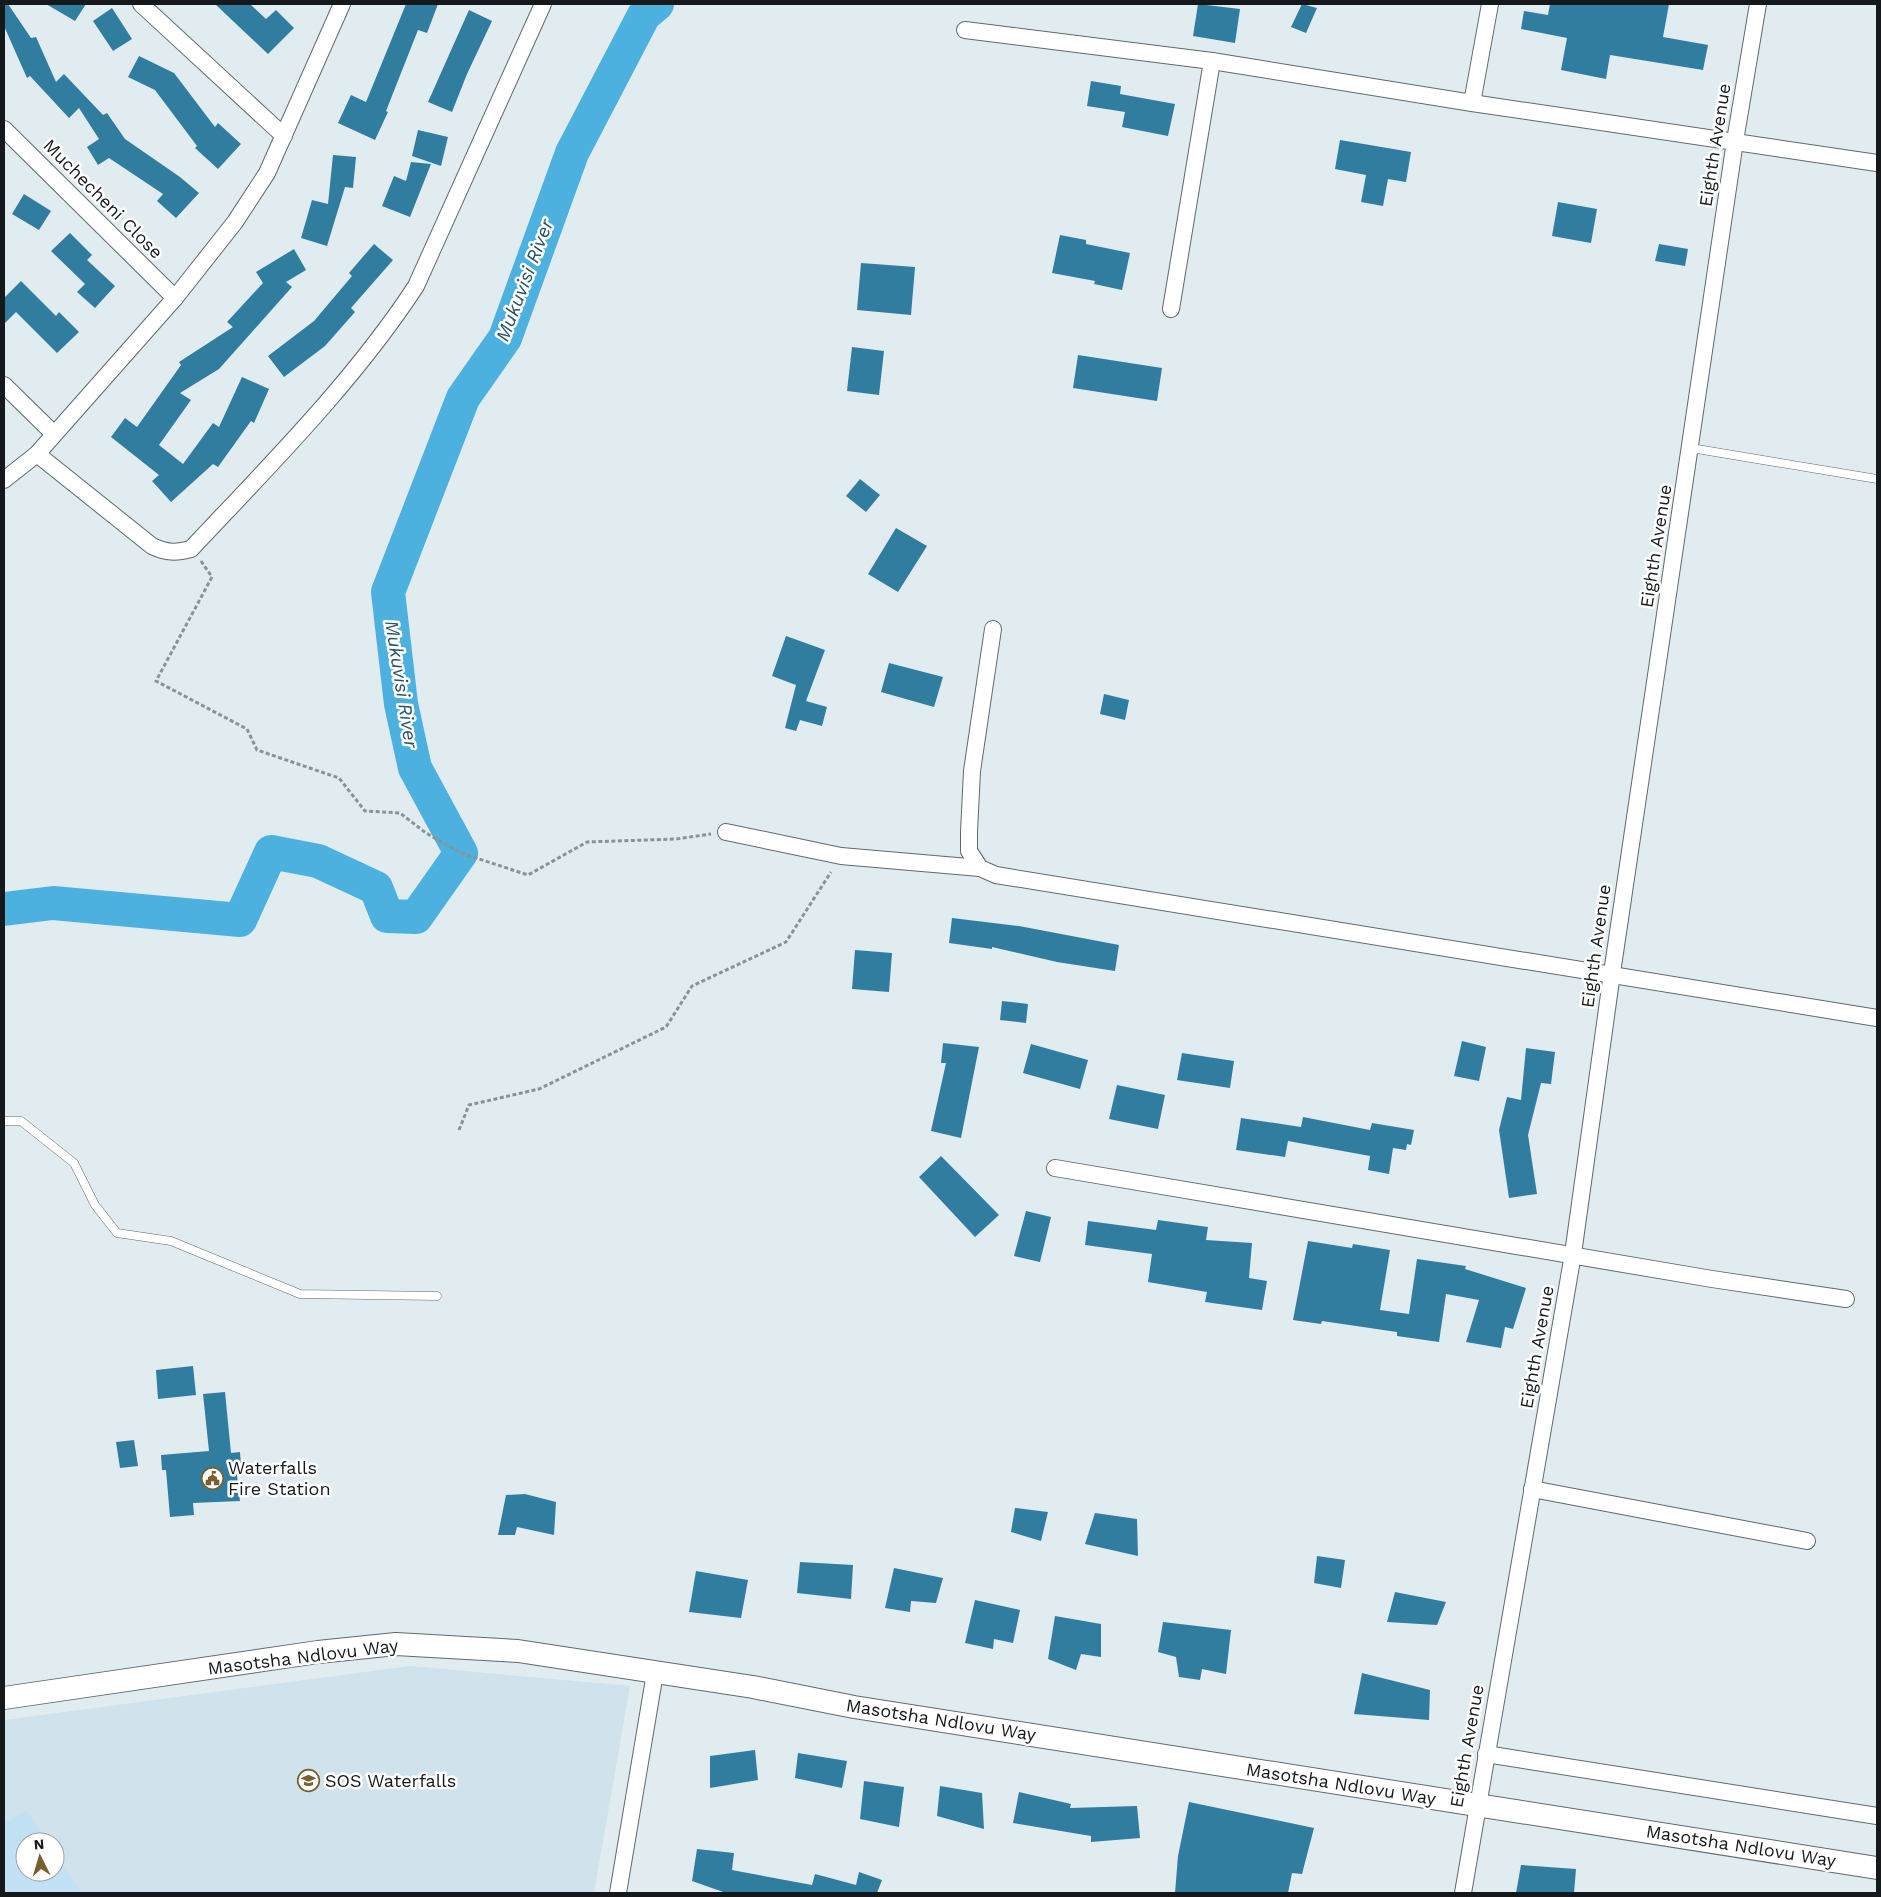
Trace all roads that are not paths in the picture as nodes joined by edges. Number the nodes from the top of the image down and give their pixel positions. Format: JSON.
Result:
{"nodes":[{"id":1,"x":141,"y":4,"type":"edge"},
{"id":2,"x":342,"y":4,"type":"edge"},
{"id":3,"x":543,"y":4,"type":"edge"},
{"id":4,"x":1490,"y":4,"type":"edge"},
{"id":5,"x":1758,"y":4,"type":"edge"},
{"id":6,"x":965,"y":30,"type":"dead end"},
{"id":7,"x":1212,"y":61,"type":"junction"},
{"id":8,"x":1472,"y":103,"type":"junction"},
{"id":9,"x":4,"y":129,"type":"edge"},
{"id":10,"x":284,"y":136,"type":"junction"},
{"id":11,"x":1735,"y":141,"type":"junction"},
{"id":12,"x":1877,"y":163,"type":"edge"},
{"id":13,"x":175,"y":298,"type":"junction"},
{"id":14,"x":1171,"y":309,"type":"dead end"},
{"id":15,"x":4,"y":385,"type":"edge"},
{"id":16,"x":54,"y":434,"type":"junction"},
{"id":17,"x":1691,"y":448,"type":"junction"},
{"id":18,"x":37,"y":454,"type":"junction"},
{"id":19,"x":1877,"y":479,"type":"edge"},
{"id":20,"x":4,"y":480,"type":"edge"},
{"id":21,"x":993,"y":629,"type":"dead end"},
{"id":22,"x":726,"y":832,"type":"road end"},
{"id":23,"x":980,"y":868,"type":"junction"},
{"id":24,"x":1612,"y":973,"type":"junction"},
{"id":25,"x":1877,"y":1018,"type":"edge"},
{"id":26,"x":4,"y":1121,"type":"edge"},
{"id":27,"x":1055,"y":1168,"type":"dead end"},
{"id":28,"x":1573,"y":1254,"type":"junction"},
{"id":29,"x":437,"y":1296,"type":"dead end"},
{"id":30,"x":1846,"y":1299,"type":"dead end"},
{"id":31,"x":1532,"y":1489,"type":"junction"},
{"id":32,"x":1807,"y":1541,"type":"dead end"},
{"id":33,"x":655,"y":1673,"type":"junction"},
{"id":34,"x":4,"y":1698,"type":"edge"},
{"id":35,"x":1486,"y":1754,"type":"junction"},
{"id":36,"x":1477,"y":1805,"type":"junction"},
{"id":37,"x":1877,"y":1816,"type":"edge"},
{"id":38,"x":1877,"y":1868,"type":"edge"},
{"id":39,"x":618,"y":1893,"type":"edge"},
{"id":40,"x":1464,"y":1893,"type":"edge"}],
"edges":[{"from":1,"to":10,"type":"street"},
{"from":2,"to":10,"type":"street"},
{"from":3,"to":18,"type":"street"},
{"from":4,"to":8,"type":"street"},
{"from":5,"to":11,"type":"street","name":"Eighth Avenue"},
{"from":6,"to":7,"type":"street"},
{"from":7,"to":8,"type":"street"},
{"from":7,"to":14,"type":"street"},
{"from":8,"to":11,"type":"street"},
{"from":9,"to":13,"type":"street","name":"Muchecheni Close"},
{"from":10,"to":13,"type":"street"},
{"from":11,"to":12,"type":"street"},
{"from":11,"to":17,"type":"street","name":"Eighth Avenue"},
{"from":13,"to":16,"type":"street"},
{"from":15,"to":16,"type":"street"},
{"from":16,"to":18,"type":"street"},
{"from":17,"to":19,"type":"lane"},
{"from":17,"to":24,"type":"street","name":"Eighth Avenue"},
{"from":18,"to":20,"type":"street"},
{"from":21,"to":23,"type":"street"},
{"from":22,"to":23,"type":"street"},
{"from":23,"to":24,"type":"street"},
{"from":24,"to":25,"type":"street"},
{"from":24,"to":28,"type":"street","name":"Eighth Avenue"},
{"from":26,"to":29,"type":"lane"},
{"from":27,"to":28,"type":"street"},
{"from":28,"to":30,"type":"street"},
{"from":28,"to":31,"type":"street","name":"Eighth Avenue"},
{"from":31,"to":32,"type":"street"},
{"from":31,"to":35,"type":"street","name":"Eighth Avenue"},
{"from":33,"to":34,"type":"street","name":"Masotsha Ndlovu Way"},
{"from":33,"to":36,"type":"street","name":"Masotsha Ndlovu Way"},
{"from":33,"to":39,"type":"street"},
{"from":35,"to":36,"type":"street","name":"Eighth Avenue"},
{"from":35,"to":37,"type":"street"},
{"from":36,"to":38,"type":"street","name":"Masotsha Ndlovu Way"},
{"from":36,"to":40,"type":"street","name":"Eighth Avenue"}]}
